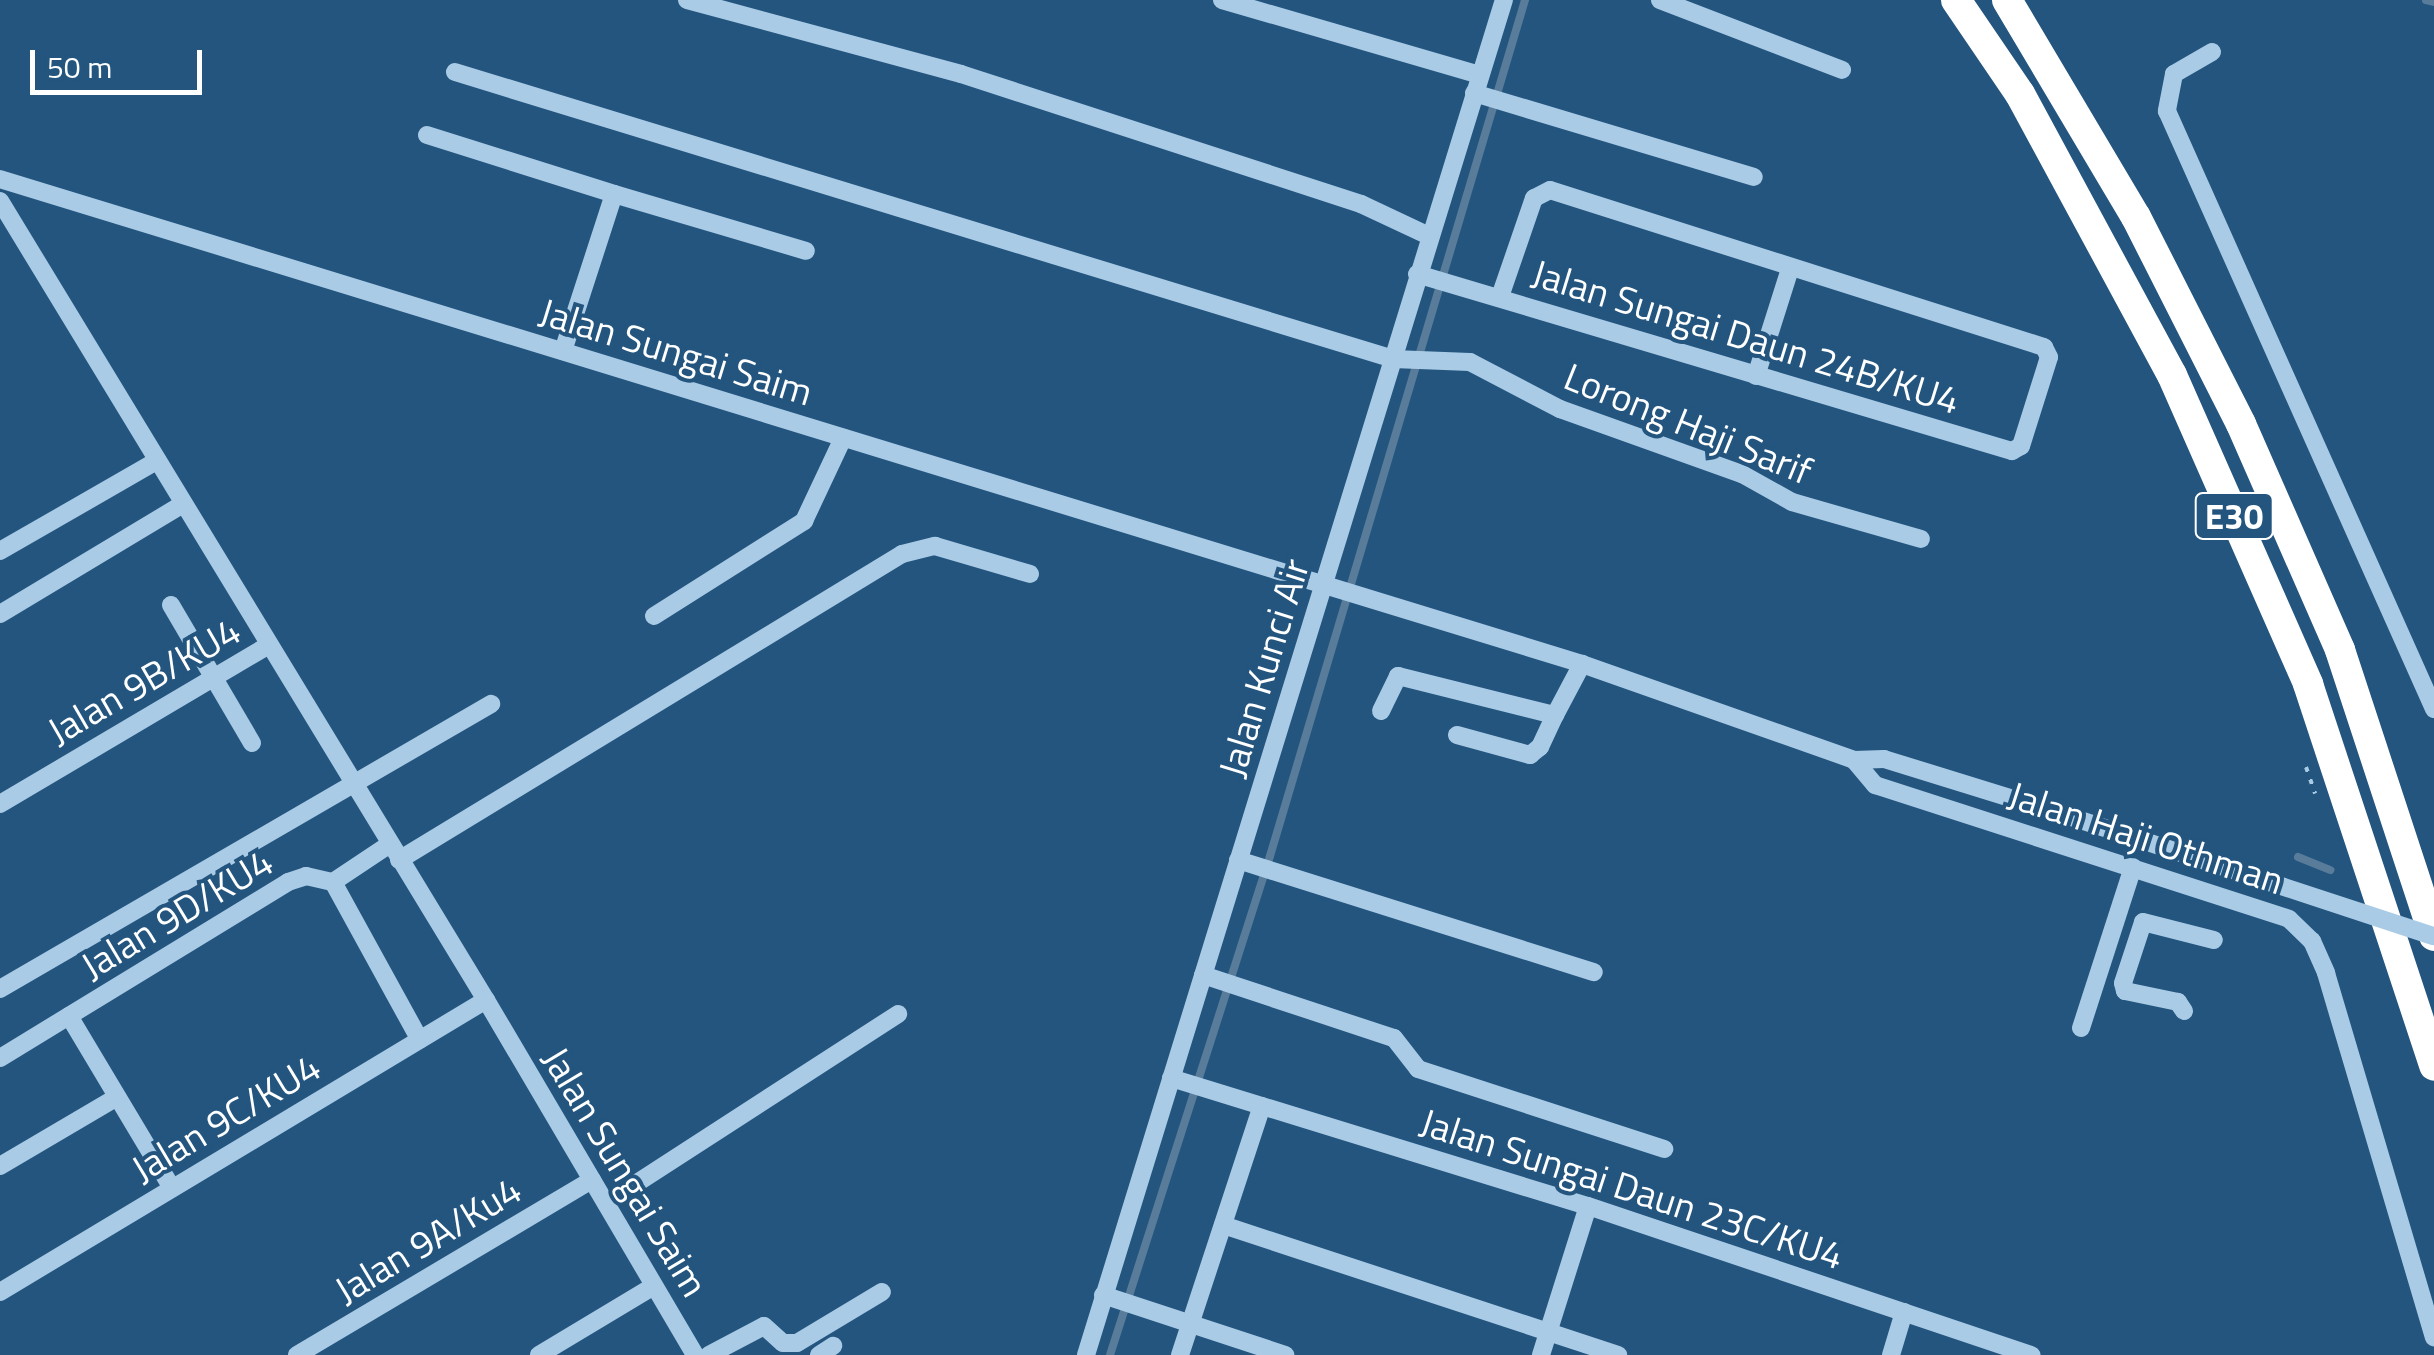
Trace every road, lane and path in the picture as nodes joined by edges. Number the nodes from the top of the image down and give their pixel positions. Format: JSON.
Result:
{"nodes":[{"id":1,"x":687,"y":0,"type":"edge"},
{"id":2,"x":1222,"y":0,"type":"edge"},
{"id":3,"x":1504,"y":0,"type":"edge"},
{"id":4,"x":1660,"y":0,"type":"edge"},
{"id":5,"x":1956,"y":0,"type":"edge"},
{"id":6,"x":2008,"y":0,"type":"edge"},
{"id":7,"x":2212,"y":52,"type":"dead end"},
{"id":8,"x":1842,"y":70,"type":"dead end"},
{"id":9,"x":456,"y":72,"type":"dead end"},
{"id":10,"x":1480,"y":74,"type":"junction"},
{"id":11,"x":1480,"y":96,"type":"junction"},
{"id":12,"x":427,"y":135,"type":"dead end"},
{"id":13,"x":1754,"y":178,"type":"dead end"},
{"id":14,"x":0,"y":179,"type":"edge"},
{"id":15,"x":614,"y":194,"type":"junction"},
{"id":16,"x":2,"y":208,"type":"edge"},
{"id":17,"x":1429,"y":236,"type":"junction"},
{"id":18,"x":806,"y":252,"type":"dead end"},
{"id":19,"x":1790,"y":270,"type":"junction"},
{"id":20,"x":1424,"y":276,"type":"junction"},
{"id":21,"x":1500,"y":297,"type":"junction"},
{"id":22,"x":563,"y":351,"type":"junction"},
{"id":23,"x":1401,"y":358,"type":"junction"},
{"id":24,"x":1756,"y":376,"type":"junction"},
{"id":25,"x":843,"y":438,"type":"junction"},
{"id":26,"x":155,"y":462,"type":"junction"},
{"id":27,"x":183,"y":504,"type":"junction"},
{"id":28,"x":1920,"y":539,"type":"dead end"},
{"id":29,"x":0,"y":551,"type":"edge"},
{"id":30,"x":1030,"y":574,"type":"dead end"},
{"id":31,"x":1328,"y":589,"type":"junction"},
{"id":32,"x":172,"y":605,"type":"dead end"},
{"id":33,"x":0,"y":614,"type":"edge"},
{"id":34,"x":654,"y":616,"type":"dead end"},
{"id":35,"x":269,"y":645,"type":"junction"},
{"id":36,"x":1582,"y":664,"type":"junction"},
{"id":37,"x":214,"y":675,"type":"junction"},
{"id":38,"x":491,"y":704,"type":"dead end"},
{"id":39,"x":2434,"y":710,"type":"edge"},
{"id":40,"x":1381,"y":712,"type":"dead end"},
{"id":41,"x":1555,"y":715,"type":"junction"},
{"id":42,"x":1456,"y":735,"type":"dead end"},
{"id":43,"x":252,"y":743,"type":"dead end"},
{"id":44,"x":1854,"y":760,"type":"junction"},
{"id":45,"x":353,"y":781,"type":"junction"},
{"id":46,"x":0,"y":804,"type":"edge"},
{"id":47,"x":395,"y":852,"type":"junction"},
{"id":48,"x":1247,"y":863,"type":"junction"},
{"id":49,"x":2133,"y":866,"type":"junction"},
{"id":50,"x":333,"y":882,"type":"junction"},
{"id":51,"x":2434,"y":936,"type":"edge"},
{"id":52,"x":2214,"y":940,"type":"dead end"},
{"id":53,"x":1594,"y":972,"type":"dead end"},
{"id":54,"x":2098,"y":975,"type":"junction"},
{"id":55,"x":1221,"y":981,"type":"junction"},
{"id":56,"x":2123,"y":983,"type":"junction"},
{"id":57,"x":0,"y":989,"type":"edge"},
{"id":58,"x":486,"y":1000,"type":"junction"},
{"id":59,"x":2184,"y":1011,"type":"dead end"},
{"id":60,"x":898,"y":1014,"type":"dead end"},
{"id":61,"x":69,"y":1016,"type":"junction"},
{"id":62,"x":2081,"y":1028,"type":"dead end"},
{"id":63,"x":420,"y":1040,"type":"junction"},
{"id":64,"x":0,"y":1058,"type":"edge"},
{"id":65,"x":2434,"y":1066,"type":"edge"},
{"id":66,"x":1179,"y":1080,"type":"junction"},
{"id":67,"x":118,"y":1097,"type":"junction"},
{"id":68,"x":1262,"y":1106,"type":"junction"},
{"id":69,"x":1664,"y":1149,"type":"dead end"},
{"id":70,"x":0,"y":1166,"type":"edge"},
{"id":71,"x":592,"y":1180,"type":"junction"},
{"id":72,"x":172,"y":1188,"type":"junction"},
{"id":73,"x":606,"y":1203,"type":"junction"},
{"id":74,"x":1588,"y":1206,"type":"junction"},
{"id":75,"x":1223,"y":1224,"type":"junction"},
{"id":76,"x":654,"y":1286,"type":"junction"},
{"id":77,"x":0,"y":1292,"type":"edge"},
{"id":78,"x":882,"y":1292,"type":"dead end"},
{"id":79,"x":1111,"y":1298,"type":"junction"},
{"id":80,"x":1904,"y":1312,"type":"junction"},
{"id":81,"x":1190,"y":1324,"type":"junction"},
{"id":82,"x":1548,"y":1333,"type":"junction"},
{"id":83,"x":2434,"y":1337,"type":"edge"},
{"id":84,"x":297,"y":1355,"type":"edge"},
{"id":85,"x":539,"y":1355,"type":"edge"},
{"id":86,"x":695,"y":1355,"type":"edge"},
{"id":87,"x":710,"y":1355,"type":"edge"},
{"id":88,"x":1086,"y":1355,"type":"edge"},
{"id":89,"x":1180,"y":1355,"type":"edge"},
{"id":90,"x":1286,"y":1355,"type":"edge"},
{"id":91,"x":1540,"y":1355,"type":"edge"},
{"id":92,"x":1618,"y":1355,"type":"edge"},
{"id":93,"x":1892,"y":1355,"type":"edge"},
{"id":94,"x":2032,"y":1355,"type":"edge"}],
"edges":[{"from":1,"to":17,"type":"street"},
{"from":2,"to":10,"type":"street"},
{"from":3,"to":10,"type":"street","name":"Jalan Kunci Air"},
{"from":4,"to":8,"type":"street"},
{"from":5,"to":65,"type":"highway","number":"E30"},
{"from":6,"to":51,"type":"highway","number":"E30"},
{"from":7,"to":39,"type":"street"},
{"from":9,"to":23,"type":"street","name":"Lorong Haji Sarif"},
{"from":10,"to":11,"type":"street","name":"Jalan Kunci Air"},
{"from":11,"to":13,"type":"street"},
{"from":11,"to":17,"type":"street","name":"Jalan Kunci Air"},
{"from":12,"to":15,"type":"street"},
{"from":14,"to":22,"type":"street","name":"Jalan Sungai Saim"},
{"from":15,"to":18,"type":"street"},
{"from":15,"to":22,"type":"street"},
{"from":16,"to":26,"type":"street","name":"Jalan Sungai Saim"},
{"from":17,"to":20,"type":"street","name":"Jalan Kunci Air"},
{"from":19,"to":21,"type":"street"},
{"from":19,"to":24,"type":"street"},
{"from":19,"to":24,"type":"street","name":"Jalan Sungai Daun 24B/KU4"},
{"from":20,"to":21,"type":"street","name":"Jalan Sungai Daun 24B/KU4"},
{"from":20,"to":23,"type":"street","name":"Jalan Kunci Air"},
{"from":21,"to":24,"type":"street","name":"Jalan Sungai Daun 24B/KU4"},
{"from":22,"to":25,"type":"street","name":"Jalan Sungai Saim"},
{"from":23,"to":28,"type":"street","name":"Lorong Haji Sarif"},
{"from":23,"to":31,"type":"street","name":"Jalan Kunci Air"},
{"from":25,"to":31,"type":"street","name":"Jalan Sungai Saim"},
{"from":25,"to":34,"type":"street"},
{"from":26,"to":27,"type":"street","name":"Jalan Sungai Saim"},
{"from":26,"to":29,"type":"street"},
{"from":27,"to":33,"type":"street"},
{"from":27,"to":35,"type":"street","name":"Jalan Sungai Saim"},
{"from":30,"to":47,"type":"street","name":"Jalan 9D/KU4"},
{"from":31,"to":36,"type":"street","name":"Jalan Sungai Saim"},
{"from":31,"to":48,"type":"street","name":"Jalan Kunci Air"},
{"from":32,"to":37,"type":"street"},
{"from":35,"to":37,"type":"street","name":"Jalan 9B/KU4"},
{"from":35,"to":45,"type":"street","name":"Jalan Sungai Saim"},
{"from":36,"to":41,"type":"street"},
{"from":36,"to":44,"type":"street","name":"Jalan Sungai Saim"},
{"from":37,"to":43,"type":"street"},
{"from":37,"to":46,"type":"street","name":"Jalan 9B/KU4"},
{"from":38,"to":45,"type":"street"},
{"from":40,"to":41,"type":"street"},
{"from":41,"to":42,"type":"street"},
{"from":44,"to":49,"type":"street","name":"Jalan Haji Othman"},
{"from":44,"to":51,"type":"street","bridge":true},
{"from":45,"to":47,"type":"street","name":"Jalan Sungai Saim"},
{"from":45,"to":57,"type":"street"},
{"from":47,"to":50,"type":"street","name":"Jalan 9D/KU4"},
{"from":47,"to":58,"type":"street","name":"Jalan Sungai Saim"},
{"from":48,"to":53,"type":"street"},
{"from":48,"to":55,"type":"street","name":"Jalan Kunci Air"},
{"from":49,"to":54,"type":"street"},
{"from":49,"to":83,"type":"street","name":"Jalan Haji Othman"},
{"from":50,"to":61,"type":"street","name":"Jalan 9D/KU4"},
{"from":50,"to":63,"type":"street"},
{"from":52,"to":56,"type":"street"},
{"from":54,"to":56,"type":"street"},
{"from":54,"to":62,"type":"street"},
{"from":55,"to":66,"type":"street","name":"Jalan Kunci Air"},
{"from":55,"to":69,"type":"street"},
{"from":56,"to":59,"type":"street"},
{"from":58,"to":63,"type":"street","name":"Jalan 9C/KU4"},
{"from":58,"to":71,"type":"street","name":"Jalan Sungai Saim"},
{"from":60,"to":73,"type":"street"},
{"from":61,"to":64,"type":"street","name":"Jalan 9D/KU4"},
{"from":61,"to":67,"type":"street"},
{"from":63,"to":72,"type":"street","name":"Jalan 9C/KU4"},
{"from":66,"to":68,"type":"street","name":"Jalan Sungai Daun 23C/KU4"},
{"from":66,"to":79,"type":"street","name":"Jalan Kunci Air"},
{"from":67,"to":70,"type":"street"},
{"from":67,"to":72,"type":"street"},
{"from":68,"to":74,"type":"street","name":"Jalan Sungai Daun 23C/KU4"},
{"from":68,"to":75,"type":"street"},
{"from":71,"to":73,"type":"street","name":"Jalan Sungai Saim"},
{"from":71,"to":84,"type":"street","name":"Jalan 9A/Ku4"},
{"from":72,"to":77,"type":"street","name":"Jalan 9C/KU4"},
{"from":73,"to":76,"type":"street","name":"Jalan Sungai Saim"},
{"from":74,"to":80,"type":"street","name":"Jalan Sungai Daun 23C/KU4"},
{"from":74,"to":82,"type":"street"},
{"from":75,"to":81,"type":"street"},
{"from":75,"to":82,"type":"street"},
{"from":76,"to":85,"type":"street"},
{"from":76,"to":86,"type":"street","name":"Jalan Sungai Saim"},
{"from":78,"to":87,"type":"street"},
{"from":79,"to":81,"type":"street"},
{"from":79,"to":88,"type":"street","name":"Jalan Kunci Air"},
{"from":80,"to":93,"type":"street"},
{"from":80,"to":94,"type":"street","name":"Jalan Sungai Daun 23C/KU4"},
{"from":81,"to":89,"type":"street"},
{"from":81,"to":90,"type":"street"},
{"from":82,"to":91,"type":"street"},
{"from":82,"to":92,"type":"street"}]}
